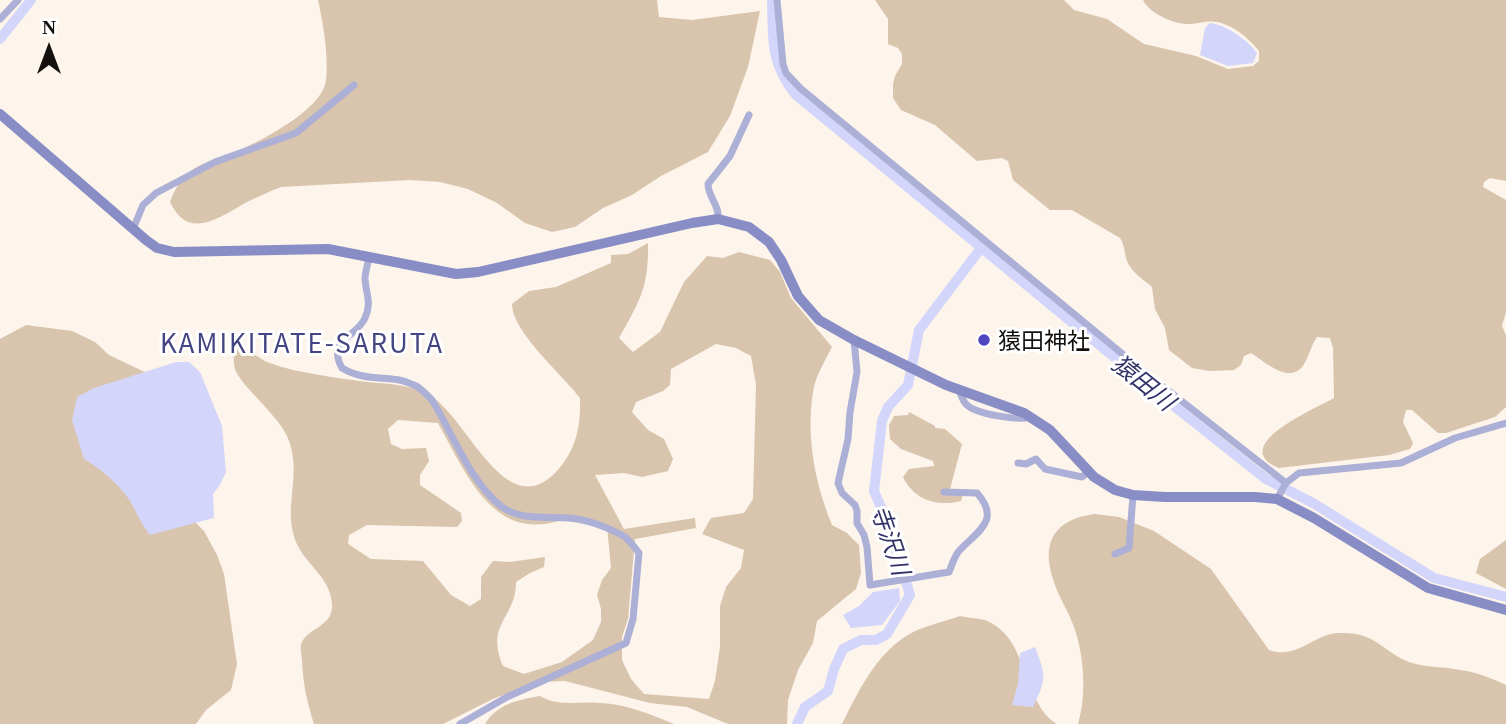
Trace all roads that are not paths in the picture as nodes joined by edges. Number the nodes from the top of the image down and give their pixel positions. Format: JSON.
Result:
{"nodes":[{"id":1,"x":18,"y":0,"type":"edge"},
{"id":2,"x":777,"y":0,"type":"edge"},
{"id":3,"x":0,"y":19,"type":"edge"},
{"id":4,"x":354,"y":85,"type":"dead end"},
{"id":5,"x":1,"y":114,"type":"edge"},
{"id":6,"x":750,"y":115,"type":"dead end"},
{"id":7,"x":718,"y":219,"type":"junction"},
{"id":8,"x":133,"y":229,"type":"junction"},
{"id":9,"x":369,"y":257,"type":"junction"},
{"id":10,"x":853,"y":340,"type":"junction"},
{"id":11,"x":1506,"y":423,"type":"edge"},
{"id":12,"x":1018,"y":463,"type":"dead end"},
{"id":13,"x":1088,"y":472,"type":"junction"},
{"id":14,"x":1282,"y":489,"type":"junction"},
{"id":15,"x":944,"y":492,"type":"dead end"},
{"id":16,"x":1133,"y":495,"type":"junction"},
{"id":17,"x":1115,"y":554,"type":"dead end"},
{"id":18,"x":1506,"y":610,"type":"edge"},
{"id":19,"x":462,"y":724,"type":"edge"}],
"edges":[{"from":1,"to":3,"type":"street"},
{"from":2,"to":14,"type":"street"},
{"from":4,"to":8,"type":"street"},
{"from":5,"to":8,"type":"street"},
{"from":6,"to":7,"type":"street"},
{"from":7,"to":9,"type":"street"},
{"from":7,"to":10,"type":"street"},
{"from":8,"to":9,"type":"street"},
{"from":9,"to":19,"type":"street"},
{"from":10,"to":13,"type":"street"},
{"from":10,"to":15,"type":"street"},
{"from":11,"to":14,"type":"street"},
{"from":12,"to":13,"type":"street"},
{"from":13,"to":16,"type":"street"},
{"from":14,"to":16,"type":"street"},
{"from":14,"to":18,"type":"street"},
{"from":16,"to":17,"type":"street"}]}
